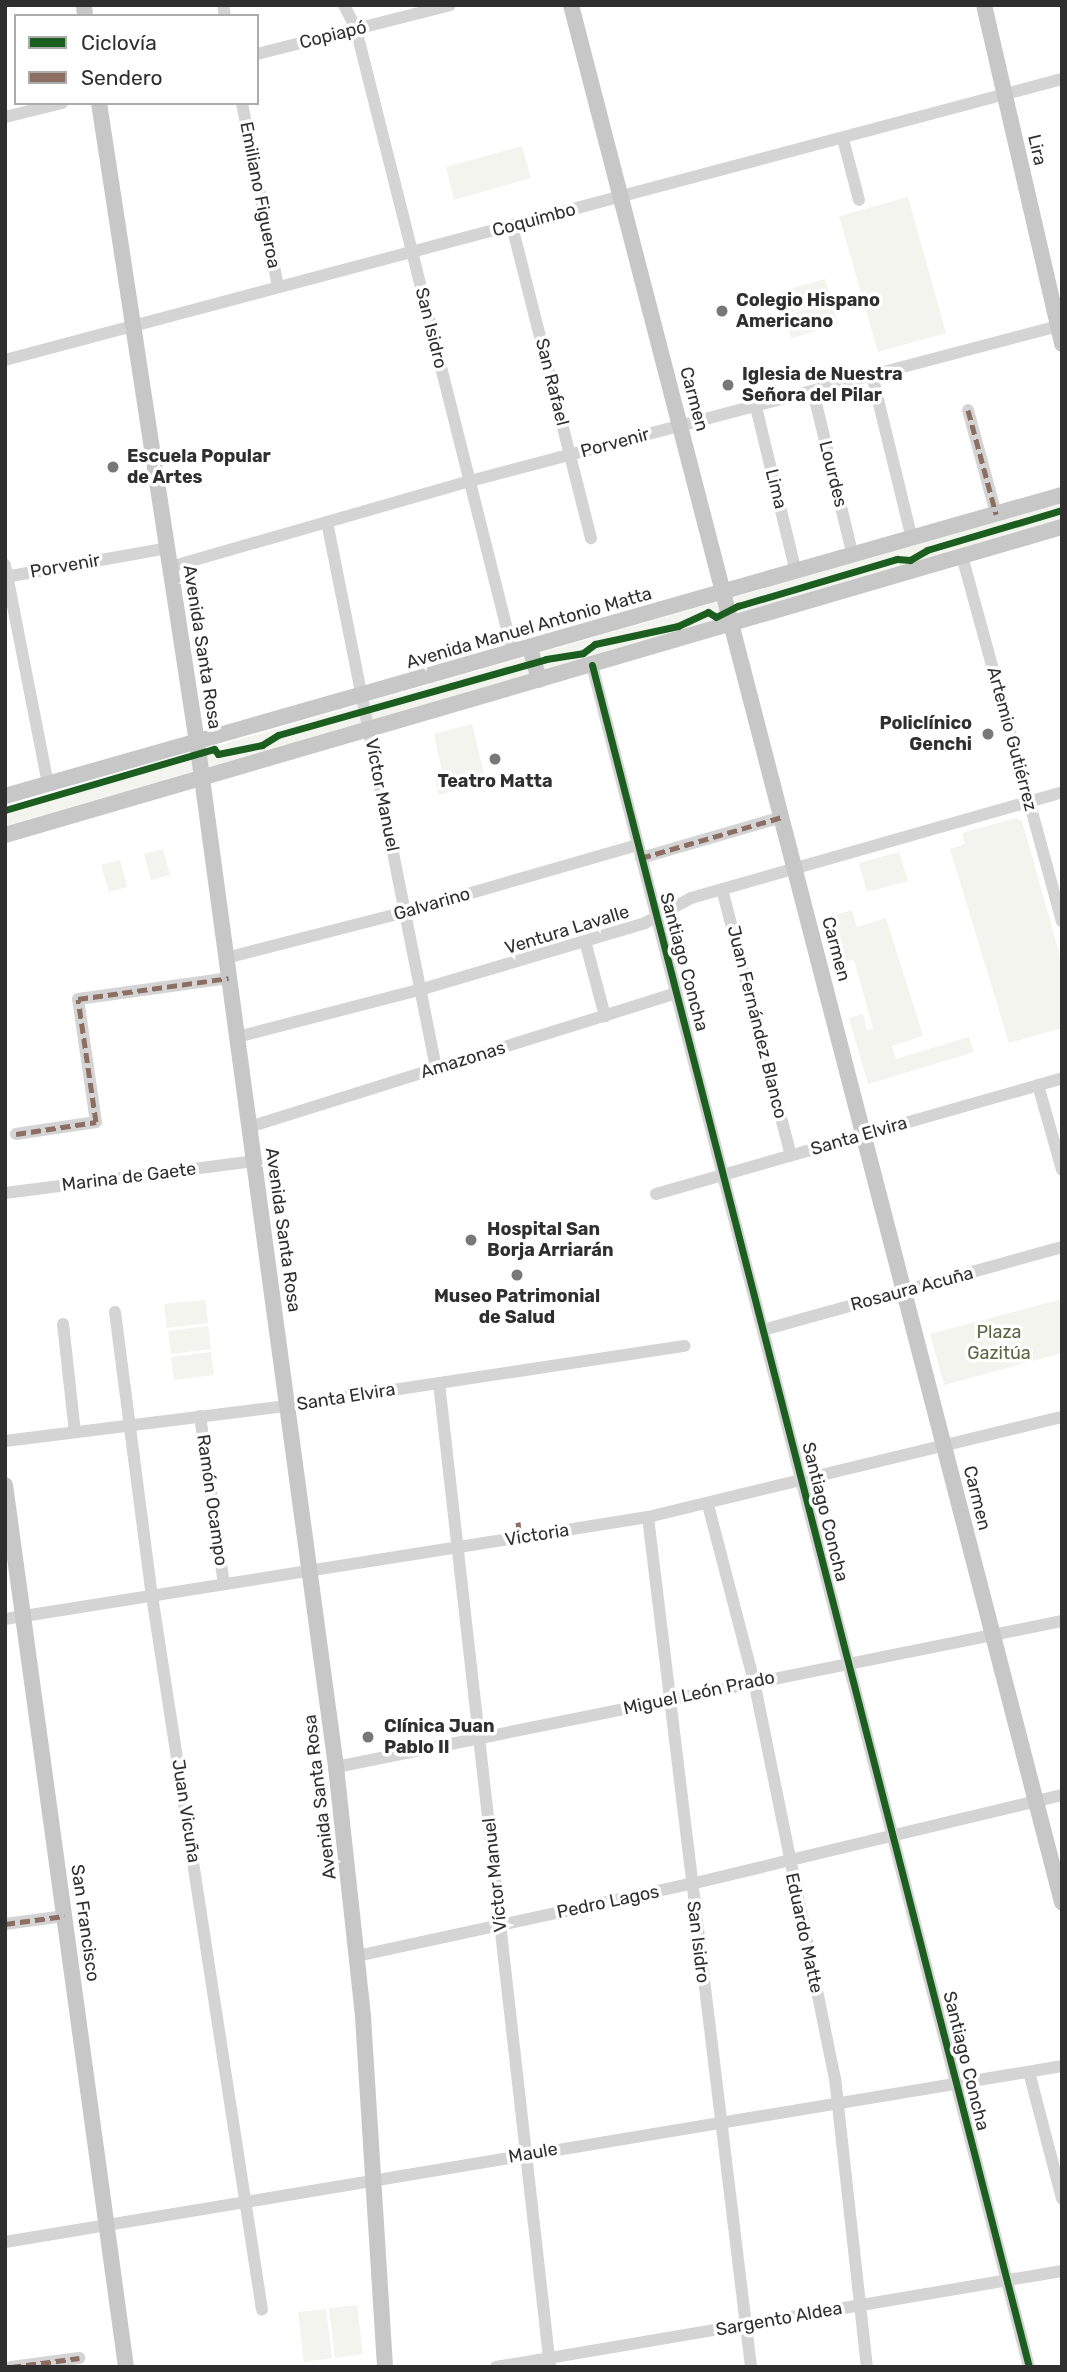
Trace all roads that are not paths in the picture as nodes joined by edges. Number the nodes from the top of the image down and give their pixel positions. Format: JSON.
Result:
{"nodes":[{"id":1,"x":344,"y":5,"type":"edge"},
{"id":2,"x":450,"y":5,"type":"edge"},
{"id":3,"x":572,"y":5,"type":"edge"},
{"id":4,"x":984,"y":5,"type":"edge"},
{"id":5,"x":356,"y":29,"type":"junction"},
{"id":6,"x":259,"y":53,"type":"edge"},
{"id":7,"x":1062,"y":79,"type":"edge"},
{"id":8,"x":1004,"y":94,"type":"junction"},
{"id":9,"x":54,"y":105,"type":"edge"},
{"id":10,"x":99,"y":105,"type":"edge"},
{"id":11,"x":242,"y":105,"type":"edge"},
{"id":12,"x":5,"y":117,"type":"edge"},
{"id":13,"x":843,"y":139,"type":"junction"},
{"id":14,"x":622,"y":197,"type":"junction"},
{"id":15,"x":859,"y":200,"type":"dead end"},
{"id":16,"x":512,"y":226,"type":"junction"},
{"id":17,"x":412,"y":253,"type":"junction"},
{"id":18,"x":278,"y":288,"type":"junction"},
{"id":19,"x":132,"y":325,"type":"junction"},
{"id":20,"x":1060,"y":325,"type":"edge"},
{"id":21,"x":1062,"y":344,"type":"edge"},
{"id":22,"x":5,"y":360,"type":"edge"},
{"id":23,"x":872,"y":375,"type":"junction"},
{"id":24,"x":813,"y":391,"type":"junction"},
{"id":25,"x":755,"y":407,"type":"junction"},
{"id":26,"x":968,"y":410,"type":"dead end"},
{"id":27,"x":681,"y":426,"type":"junction"},
{"id":28,"x":570,"y":455,"type":"junction"},
{"id":29,"x":470,"y":481,"type":"junction"},
{"id":30,"x":1062,"y":495,"type":"edge"},
{"id":31,"x":996,"y":514,"type":"junction"},
{"id":32,"x":327,"y":522,"type":"junction"},
{"id":33,"x":1062,"y":527,"type":"edge"},
{"id":34,"x":591,"y":538,"type":"dead end"},
{"id":35,"x":912,"y":539,"type":"junction"},
{"id":36,"x":167,"y":548,"type":"junction"},
{"id":37,"x":853,"y":556,"type":"junction"},
{"id":38,"x":962,"y":556,"type":"junction"},
{"id":39,"x":170,"y":567,"type":"junction"},
{"id":40,"x":796,"y":572,"type":"junction"},
{"id":41,"x":6,"y":573,"type":"edge"},
{"id":42,"x":724,"y":593,"type":"junction"},
{"id":43,"x":732,"y":624,"type":"junction"},
{"id":44,"x":530,"y":648,"type":"junction"},
{"id":45,"x":513,"y":653,"type":"junction"},
{"id":46,"x":592,"y":665,"type":"junction"},
{"id":47,"x":539,"y":680,"type":"junction"},
{"id":48,"x":362,"y":696,"type":"junction"},
{"id":49,"x":369,"y":729,"type":"junction"},
{"id":50,"x":197,"y":743,"type":"junction"},
{"id":51,"x":202,"y":779,"type":"junction"},
{"id":52,"x":48,"y":784,"type":"junction"},
{"id":53,"x":1062,"y":793,"type":"edge"},
{"id":54,"x":5,"y":796,"type":"edge"},
{"id":55,"x":1029,"y":802,"type":"junction"},
{"id":56,"x":782,"y":817,"type":"junction"},
{"id":57,"x":5,"y":835,"type":"edge"},
{"id":58,"x":637,"y":845,"type":"junction"},
{"id":59,"x":641,"y":858,"type":"junction"},
{"id":60,"x":795,"y":868,"type":"junction"},
{"id":61,"x":722,"y":889,"type":"junction"},
{"id":62,"x":405,"y":912,"type":"junction"},
{"id":63,"x":656,"y":916,"type":"junction"},
{"id":64,"x":1062,"y":922,"type":"edge"},
{"id":65,"x":585,"y":941,"type":"junction"},
{"id":66,"x":226,"y":958,"type":"junction"},
{"id":67,"x":229,"y":978,"type":"junction"},
{"id":68,"x":421,"y":990,"type":"junction"},
{"id":69,"x":676,"y":993,"type":"junction"},
{"id":70,"x":605,"y":1016,"type":"junction"},
{"id":71,"x":237,"y":1037,"type":"junction"},
{"id":72,"x":436,"y":1068,"type":"junction"},
{"id":73,"x":1062,"y":1078,"type":"edge"},
{"id":74,"x":1038,"y":1085,"type":"junction"},
{"id":75,"x":249,"y":1127,"type":"junction"},
{"id":76,"x":16,"y":1134,"type":"dead end"},
{"id":77,"x":864,"y":1134,"type":"junction"},
{"id":78,"x":791,"y":1155,"type":"junction"},
{"id":79,"x":254,"y":1161,"type":"junction"},
{"id":80,"x":1062,"y":1170,"type":"edge"},
{"id":81,"x":724,"y":1174,"type":"junction"},
{"id":82,"x":5,"y":1193,"type":"edge"},
{"id":83,"x":656,"y":1194,"type":"dead end"},
{"id":84,"x":1062,"y":1247,"type":"edge"},
{"id":85,"x":904,"y":1291,"type":"junction"},
{"id":86,"x":115,"y":1312,"type":"dead end"},
{"id":87,"x":62,"y":1324,"type":"dead end"},
{"id":88,"x":762,"y":1330,"type":"junction"},
{"id":89,"x":685,"y":1346,"type":"dead end"},
{"id":90,"x":439,"y":1383,"type":"junction"},
{"id":91,"x":287,"y":1406,"type":"junction"},
{"id":92,"x":200,"y":1416,"type":"junction"},
{"id":93,"x":1062,"y":1417,"type":"edge"},
{"id":94,"x":130,"y":1426,"type":"junction"},
{"id":95,"x":75,"y":1432,"type":"junction"},
{"id":96,"x":5,"y":1441,"type":"edge"},
{"id":97,"x":944,"y":1448,"type":"junction"},
{"id":98,"x":801,"y":1483,"type":"junction"},
{"id":99,"x":5,"y":1485,"type":"edge"},
{"id":100,"x":708,"y":1505,"type":"junction"},
{"id":101,"x":648,"y":1517,"type":"junction"},
{"id":102,"x":518,"y":1522,"type":"dead end"},
{"id":103,"x":520,"y":1538,"type":"junction"},
{"id":104,"x":458,"y":1547,"type":"junction"},
{"id":105,"x":309,"y":1571,"type":"junction"},
{"id":106,"x":224,"y":1584,"type":"junction"},
{"id":107,"x":152,"y":1596,"type":"junction"},
{"id":108,"x":23,"y":1616,"type":"junction"},
{"id":109,"x":5,"y":1619,"type":"edge"},
{"id":110,"x":1062,"y":1621,"type":"edge"},
{"id":111,"x":992,"y":1634,"type":"junction"},
{"id":112,"x":847,"y":1661,"type":"junction"},
{"id":113,"x":754,"y":1681,"type":"junction"},
{"id":114,"x":669,"y":1699,"type":"junction"},
{"id":115,"x":480,"y":1738,"type":"junction"},
{"id":116,"x":336,"y":1767,"type":"junction"},
{"id":117,"x":1062,"y":1795,"type":"edge"},
{"id":118,"x":1035,"y":1801,"type":"junction"},
{"id":119,"x":892,"y":1836,"type":"junction"},
{"id":120,"x":789,"y":1860,"type":"junction"},
{"id":121,"x":691,"y":1884,"type":"junction"},
{"id":122,"x":1062,"y":1902,"type":"edge"},
{"id":123,"x":64,"y":1916,"type":"junction"},
{"id":124,"x":5,"y":1924,"type":"edge"},
{"id":125,"x":500,"y":1925,"type":"junction"},
{"id":126,"x":357,"y":1956,"type":"junction"},
{"id":127,"x":1062,"y":2066,"type":"edge"},
{"id":128,"x":1029,"y":2072,"type":"junction"},
{"id":129,"x":955,"y":2083,"type":"junction"},
{"id":130,"x":836,"y":2102,"type":"junction"},
{"id":131,"x":720,"y":2122,"type":"junction"},
{"id":132,"x":526,"y":2154,"type":"junction"},
{"id":133,"x":371,"y":2180,"type":"junction"},
{"id":134,"x":1062,"y":2199,"type":"edge"},
{"id":135,"x":245,"y":2201,"type":"junction"},
{"id":136,"x":106,"y":2225,"type":"junction"},
{"id":137,"x":5,"y":2242,"type":"edge"},
{"id":138,"x":1062,"y":2271,"type":"edge"},
{"id":139,"x":1007,"y":2280,"type":"junction"},
{"id":140,"x":859,"y":2305,"type":"junction"},
{"id":141,"x":262,"y":2310,"type":"dead end"},
{"id":142,"x":746,"y":2325,"type":"junction"},
{"id":143,"x":79,"y":2358,"type":"dead end"},
{"id":144,"x":550,"y":2362,"type":"edge"},
{"id":145,"x":11,"y":2367,"type":"edge"},
{"id":146,"x":126,"y":2367,"type":"edge"},
{"id":147,"x":385,"y":2367,"type":"edge"},
{"id":148,"x":496,"y":2367,"type":"edge"},
{"id":149,"x":751,"y":2367,"type":"edge"},
{"id":150,"x":867,"y":2367,"type":"edge"},
{"id":151,"x":1029,"y":2367,"type":"edge"}],
"edges":[{"from":1,"to":5,"type":"street","name":"San Isidro"},
{"from":2,"to":5,"type":"street","name":"Copiapó"},
{"from":3,"to":14,"type":"main road","name":"Carmen"},
{"from":4,"to":8,"type":"main road","name":"Lira"},
{"from":5,"to":6,"type":"street","name":"Copiapó"},
{"from":5,"to":17,"type":"street","name":"San Isidro"},
{"from":7,"to":8,"type":"street","name":"Coquimbo"},
{"from":8,"to":13,"type":"street","name":"Coquimbo"},
{"from":8,"to":20,"type":"main road","name":"Lira"},
{"from":9,"to":12,"type":"street"},
{"from":10,"to":19,"type":"main road","name":"Avenida Santa Rosa"},
{"from":11,"to":18,"type":"street","name":"Emiliano Figueroa"},
{"from":13,"to":14,"type":"street","name":"Coquimbo"},
{"from":13,"to":15,"type":"street"},
{"from":14,"to":16,"type":"street","name":"Coquimbo"},
{"from":14,"to":27,"type":"main road","name":"Carmen"},
{"from":16,"to":17,"type":"street","name":"Coquimbo"},
{"from":16,"to":28,"type":"street","name":"San Rafael"},
{"from":17,"to":18,"type":"street","name":"Coquimbo"},
{"from":17,"to":29,"type":"street","name":"San Isidro"},
{"from":18,"to":19,"type":"street","name":"Coquimbo"},
{"from":19,"to":22,"type":"street","name":"Coquimbo"},
{"from":19,"to":36,"type":"main road","name":"Avenida Santa Rosa"},
{"from":20,"to":21,"type":"main road","name":"Lira"},
{"from":20,"to":23,"type":"street","name":"Porvenir"},
{"from":23,"to":24,"type":"street","name":"Porvenir"},
{"from":23,"to":35,"type":"street"},
{"from":24,"to":25,"type":"street","name":"Porvenir"},
{"from":24,"to":37,"type":"street","name":"Lourdes"},
{"from":25,"to":27,"type":"street","name":"Porvenir"},
{"from":25,"to":40,"type":"street","name":"Lima"},
{"from":26,"to":31,"type":"street"},
{"from":27,"to":28,"type":"street","name":"Porvenir"},
{"from":27,"to":42,"type":"main road","name":"Carmen"},
{"from":28,"to":29,"type":"street","name":"Porvenir"},
{"from":28,"to":34,"type":"street","name":"San Rafael"},
{"from":29,"to":32,"type":"street","name":"Porvenir"},
{"from":29,"to":45,"type":"street","name":"San Isidro"},
{"from":30,"to":31,"type":"main road","name":"Avenida Manuel Antonio Matta"},
{"from":31,"to":35,"type":"main road","name":"Avenida Manuel Antonio Matta"},
{"from":32,"to":39,"type":"street","name":"Porvenir"},
{"from":32,"to":48,"type":"street","name":"Víctor Manuel"},
{"from":33,"to":38,"type":"main road"},
{"from":35,"to":37,"type":"main road","name":"Avenida Manuel Antonio Matta"},
{"from":36,"to":39,"type":"main road","name":"Avenida Santa Rosa"},
{"from":36,"to":41,"type":"street","name":"Porvenir"},
{"from":37,"to":40,"type":"main road","name":"Avenida Manuel Antonio Matta"},
{"from":38,"to":43,"type":"main road"},
{"from":38,"to":55,"type":"street","name":"Artemio Gutiérrez"},
{"from":39,"to":50,"type":"main road","name":"Avenida Santa Rosa"},
{"from":40,"to":42,"type":"main road","name":"Avenida Manuel Antonio Matta"},
{"from":41,"to":52,"type":"street"},
{"from":42,"to":43,"type":"main road","name":"Carmen"},
{"from":42,"to":44,"type":"main road","name":"Avenida Manuel Antonio Matta"},
{"from":43,"to":46,"type":"main road"},
{"from":43,"to":56,"type":"main road","name":"Carmen"},
{"from":44,"to":45,"type":"main road","name":"Avenida Manuel Antonio Matta"},
{"from":44,"to":47,"type":"main road"},
{"from":45,"to":48,"type":"main road","name":"Avenida Manuel Antonio Matta"},
{"from":46,"to":47,"type":"main road"},
{"from":46,"to":58,"type":"street","name":"Santiago Concha"},
{"from":47,"to":49,"type":"main road"},
{"from":48,"to":49,"type":"street","name":"Víctor Manuel"},
{"from":48,"to":50,"type":"main road","name":"Avenida Manuel Antonio Matta"},
{"from":49,"to":51,"type":"main road"},
{"from":49,"to":62,"type":"street","name":"Víctor Manuel"},
{"from":50,"to":51,"type":"main road","name":"Avenida Santa Rosa"},
{"from":50,"to":52,"type":"main road","name":"Avenida Manuel Antonio Matta"},
{"from":51,"to":57,"type":"main road"},
{"from":51,"to":66,"type":"main road","name":"Avenida Santa Rosa"},
{"from":52,"to":54,"type":"main road","name":"Avenida Manuel Antonio Matta"},
{"from":53,"to":55,"type":"street","name":"Ventura Lavalle"},
{"from":55,"to":60,"type":"street","name":"Ventura Lavalle"},
{"from":55,"to":64,"type":"street","name":"Artemio Gutiérrez"},
{"from":56,"to":59,"type":"street"},
{"from":56,"to":60,"type":"main road","name":"Carmen"},
{"from":58,"to":59,"type":"street","name":"Santiago Concha"},
{"from":58,"to":62,"type":"street","name":"Galvarino"},
{"from":59,"to":63,"type":"street","name":"Santiago Concha"},
{"from":60,"to":61,"type":"street","name":"Ventura Lavalle"},
{"from":60,"to":77,"type":"main road","name":"Carmen"},
{"from":61,"to":63,"type":"street","name":"Ventura Lavalle"},
{"from":61,"to":78,"type":"street","name":"Juan Fernández Blanco"},
{"from":62,"to":66,"type":"street","name":"Galvarino"},
{"from":62,"to":68,"type":"street","name":"Víctor Manuel"},
{"from":63,"to":65,"type":"street","name":"Ventura Lavalle"},
{"from":63,"to":69,"type":"street","name":"Santiago Concha"},
{"from":65,"to":68,"type":"street","name":"Ventura Lavalle"},
{"from":65,"to":70,"type":"street"},
{"from":66,"to":67,"type":"main road","name":"Avenida Santa Rosa"},
{"from":67,"to":71,"type":"main road","name":"Avenida Santa Rosa"},
{"from":67,"to":76,"type":"street"},
{"from":68,"to":71,"type":"street","name":"Ventura Lavalle"},
{"from":68,"to":72,"type":"street","name":"Víctor Manuel"},
{"from":69,"to":70,"type":"street","name":"Amazonas"},
{"from":69,"to":81,"type":"street","name":"Santiago Concha"},
{"from":70,"to":72,"type":"street","name":"Amazonas"},
{"from":71,"to":75,"type":"main road","name":"Avenida Santa Rosa"},
{"from":72,"to":75,"type":"street","name":"Amazonas"},
{"from":73,"to":74,"type":"street","name":"Santa Elvira"},
{"from":74,"to":77,"type":"street","name":"Santa Elvira"},
{"from":74,"to":80,"type":"street"},
{"from":75,"to":79,"type":"main road","name":"Avenida Santa Rosa"},
{"from":77,"to":78,"type":"street","name":"Santa Elvira"},
{"from":77,"to":85,"type":"main road","name":"Carmen"},
{"from":78,"to":81,"type":"street","name":"Santa Elvira"},
{"from":79,"to":82,"type":"street","name":"Marina de Gaete"},
{"from":79,"to":91,"type":"main road","name":"Avenida Santa Rosa"},
{"from":81,"to":83,"type":"street","name":"Santa Elvira"},
{"from":81,"to":88,"type":"street","name":"Santiago Concha"},
{"from":84,"to":85,"type":"street","name":"Rosaura Acuña"},
{"from":85,"to":88,"type":"street","name":"Rosaura Acuña"},
{"from":85,"to":97,"type":"main road","name":"Carmen"},
{"from":86,"to":94,"type":"street","name":"Juan Vicuña"},
{"from":87,"to":95,"type":"street"},
{"from":88,"to":98,"type":"street","name":"Santiago Concha"},
{"from":89,"to":90,"type":"street","name":"Santa Elvira"},
{"from":90,"to":91,"type":"street","name":"Santa Elvira"},
{"from":90,"to":104,"type":"street","name":"Víctor Manuel"},
{"from":91,"to":92,"type":"street","name":"Santa Elvira"},
{"from":91,"to":105,"type":"main road","name":"Avenida Santa Rosa"},
{"from":92,"to":94,"type":"street","name":"Santa Elvira"},
{"from":92,"to":106,"type":"street","name":"Ramón Ocampo"},
{"from":93,"to":97,"type":"street","name":"Victoria"},
{"from":94,"to":95,"type":"street","name":"Santa Elvira"},
{"from":94,"to":107,"type":"street","name":"Juan Vicuña"},
{"from":95,"to":96,"type":"street","name":"Santa Elvira"},
{"from":97,"to":98,"type":"street","name":"Victoria"},
{"from":97,"to":111,"type":"main road","name":"Carmen"},
{"from":98,"to":100,"type":"street","name":"Victoria"},
{"from":98,"to":112,"type":"street","name":"Santiago Concha"},
{"from":99,"to":108,"type":"main road","name":"San Francisco"},
{"from":100,"to":101,"type":"street","name":"Victoria"},
{"from":100,"to":113,"type":"street","name":"Eduardo Matte"},
{"from":101,"to":103,"type":"street","name":"Victoria"},
{"from":101,"to":114,"type":"street","name":"San Isidro"},
{"from":102,"to":103,"type":"street"},
{"from":103,"to":104,"type":"street","name":"Victoria"},
{"from":104,"to":105,"type":"street","name":"Victoria"},
{"from":104,"to":115,"type":"street","name":"Víctor Manuel"},
{"from":105,"to":106,"type":"street","name":"Victoria"},
{"from":105,"to":116,"type":"main road","name":"Avenida Santa Rosa"},
{"from":106,"to":107,"type":"street","name":"Victoria"},
{"from":107,"to":108,"type":"street","name":"Victoria"},
{"from":107,"to":135,"type":"street","name":"Juan Vicuña"},
{"from":108,"to":109,"type":"street","name":"Victoria"},
{"from":108,"to":123,"type":"main road","name":"San Francisco"},
{"from":110,"to":111,"type":"street","name":"Miguel León Prado"},
{"from":111,"to":112,"type":"street","name":"Miguel León Prado"},
{"from":111,"to":118,"type":"main road","name":"Carmen"},
{"from":112,"to":113,"type":"street","name":"Miguel León Prado"},
{"from":112,"to":119,"type":"street","name":"Santiago Concha"},
{"from":113,"to":114,"type":"street","name":"Miguel León Prado"},
{"from":113,"to":120,"type":"street","name":"Eduardo Matte"},
{"from":114,"to":115,"type":"street","name":"Miguel León Prado"},
{"from":114,"to":121,"type":"street","name":"San Isidro"},
{"from":115,"to":116,"type":"street","name":"Miguel León Prado"},
{"from":115,"to":125,"type":"street","name":"Víctor Manuel"},
{"from":116,"to":126,"type":"main road","name":"Avenida Santa Rosa"},
{"from":117,"to":118,"type":"street","name":"Pedro Lagos"},
{"from":118,"to":119,"type":"street","name":"Pedro Lagos"},
{"from":118,"to":122,"type":"main road","name":"Carmen"},
{"from":119,"to":120,"type":"street","name":"Pedro Lagos"},
{"from":119,"to":129,"type":"street","name":"Santiago Concha"},
{"from":120,"to":121,"type":"street","name":"Pedro Lagos"},
{"from":120,"to":130,"type":"street","name":"Eduardo Matte"},
{"from":121,"to":125,"type":"street","name":"Pedro Lagos"},
{"from":121,"to":131,"type":"street","name":"San Isidro"},
{"from":123,"to":124,"type":"street"},
{"from":123,"to":136,"type":"main road","name":"San Francisco"},
{"from":125,"to":126,"type":"street","name":"Pedro Lagos"},
{"from":125,"to":132,"type":"street","name":"Víctor Manuel"},
{"from":126,"to":133,"type":"main road","name":"Avenida Santa Rosa"},
{"from":127,"to":128,"type":"street","name":"Maule"},
{"from":128,"to":129,"type":"street","name":"Maule"},
{"from":128,"to":134,"type":"street"},
{"from":129,"to":130,"type":"street","name":"Maule"},
{"from":129,"to":139,"type":"street","name":"Santiago Concha"},
{"from":130,"to":131,"type":"street","name":"Maule"},
{"from":130,"to":140,"type":"street","name":"Eduardo Matte"},
{"from":131,"to":132,"type":"street","name":"Maule"},
{"from":131,"to":142,"type":"street","name":"San Isidro"},
{"from":132,"to":133,"type":"street","name":"Maule"},
{"from":132,"to":144,"type":"street","name":"Víctor Manuel"},
{"from":133,"to":135,"type":"street","name":"Maule"},
{"from":133,"to":147,"type":"main road","name":"Avenida Santa Rosa"},
{"from":135,"to":136,"type":"street","name":"Maule"},
{"from":135,"to":141,"type":"street","name":"Juan Vicuña"},
{"from":136,"to":137,"type":"street","name":"Maule"},
{"from":136,"to":146,"type":"main road","name":"San Francisco"},
{"from":138,"to":139,"type":"street","name":"Sargento Aldea"},
{"from":139,"to":140,"type":"street","name":"Sargento Aldea"},
{"from":139,"to":151,"type":"street","name":"Santiago Concha"},
{"from":140,"to":142,"type":"street","name":"Sargento Aldea"},
{"from":140,"to":150,"type":"street","name":"Eduardo Matte"},
{"from":142,"to":144,"type":"street","name":"Sargento Aldea"},
{"from":142,"to":149,"type":"street","name":"San Isidro"},
{"from":143,"to":145,"type":"street"},
{"from":144,"to":148,"type":"street","name":"Sargento Aldea"}]}
